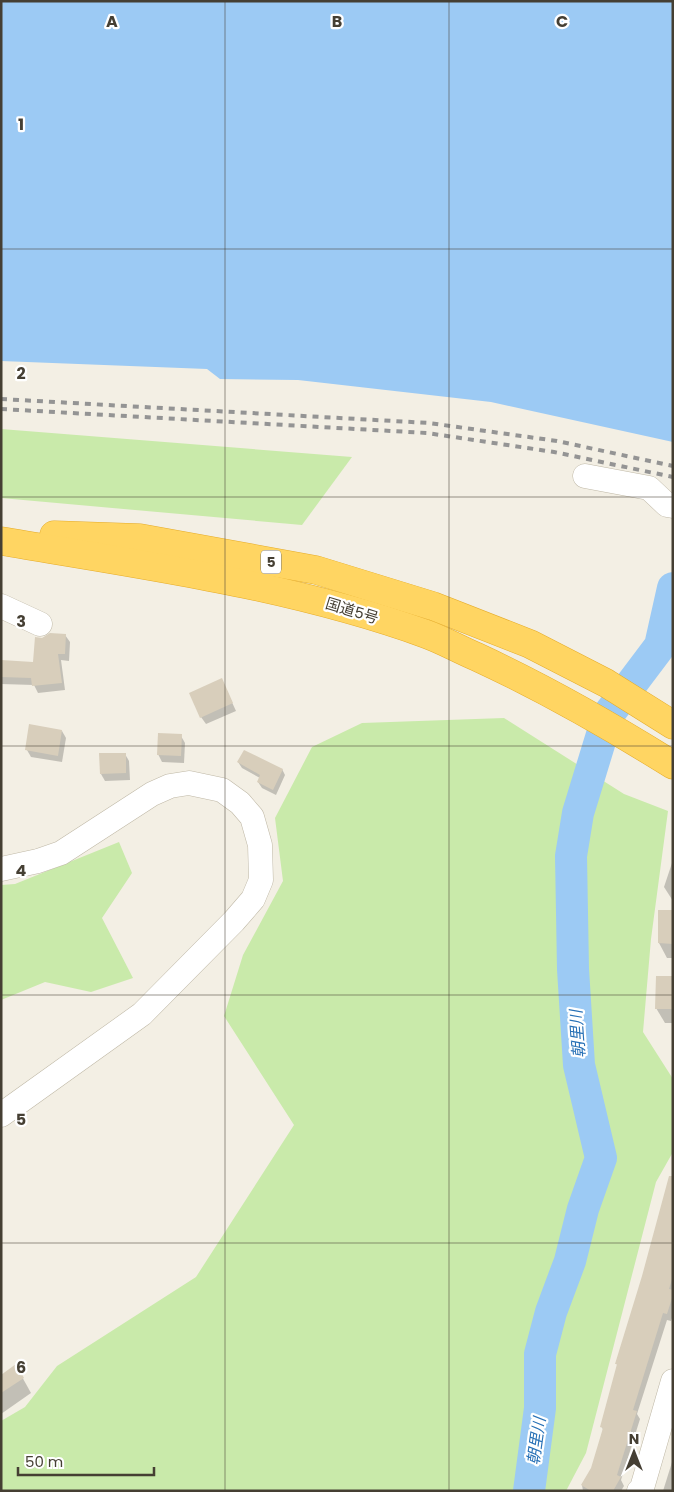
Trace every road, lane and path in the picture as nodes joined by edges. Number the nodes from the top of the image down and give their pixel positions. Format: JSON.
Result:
{"nodes":[{"id":1,"x":584,"y":476,"type":"dead end"},
{"id":2,"x":673,"y":506,"type":"edge"},
{"id":3,"x":1,"y":533,"type":"edge"},
{"id":4,"x":1,"y":541,"type":"edge"},
{"id":5,"x":1,"y":606,"type":"edge"},
{"id":6,"x":433,"y":606,"type":"junction"},
{"id":7,"x":40,"y":624,"type":"dead end"},
{"id":8,"x":426,"y":634,"type":"junction"},
{"id":9,"x":673,"y":725,"type":"edge"},
{"id":10,"x":668,"y":762,"type":"edge"},
{"id":11,"x":1,"y":870,"type":"edge"},
{"id":12,"x":1,"y":1115,"type":"edge"},
{"id":13,"x":673,"y":1381,"type":"edge"},
{"id":14,"x":639,"y":1491,"type":"edge"}],
"edges":[{"from":1,"to":2,"type":"street"},
{"from":3,"to":6,"type":"highway","name":"国道5号","number":"5"},
{"from":4,"to":8,"type":"highway","name":"国道5号","number":"5"},
{"from":5,"to":7,"type":"street"},
{"from":6,"to":8,"type":"highway"},
{"from":6,"to":9,"type":"highway","name":"国道5号","number":"5"},
{"from":8,"to":10,"type":"highway","name":"国道5号","number":"5"},
{"from":11,"to":12,"type":"street"},
{"from":13,"to":14,"type":"street"}]}
